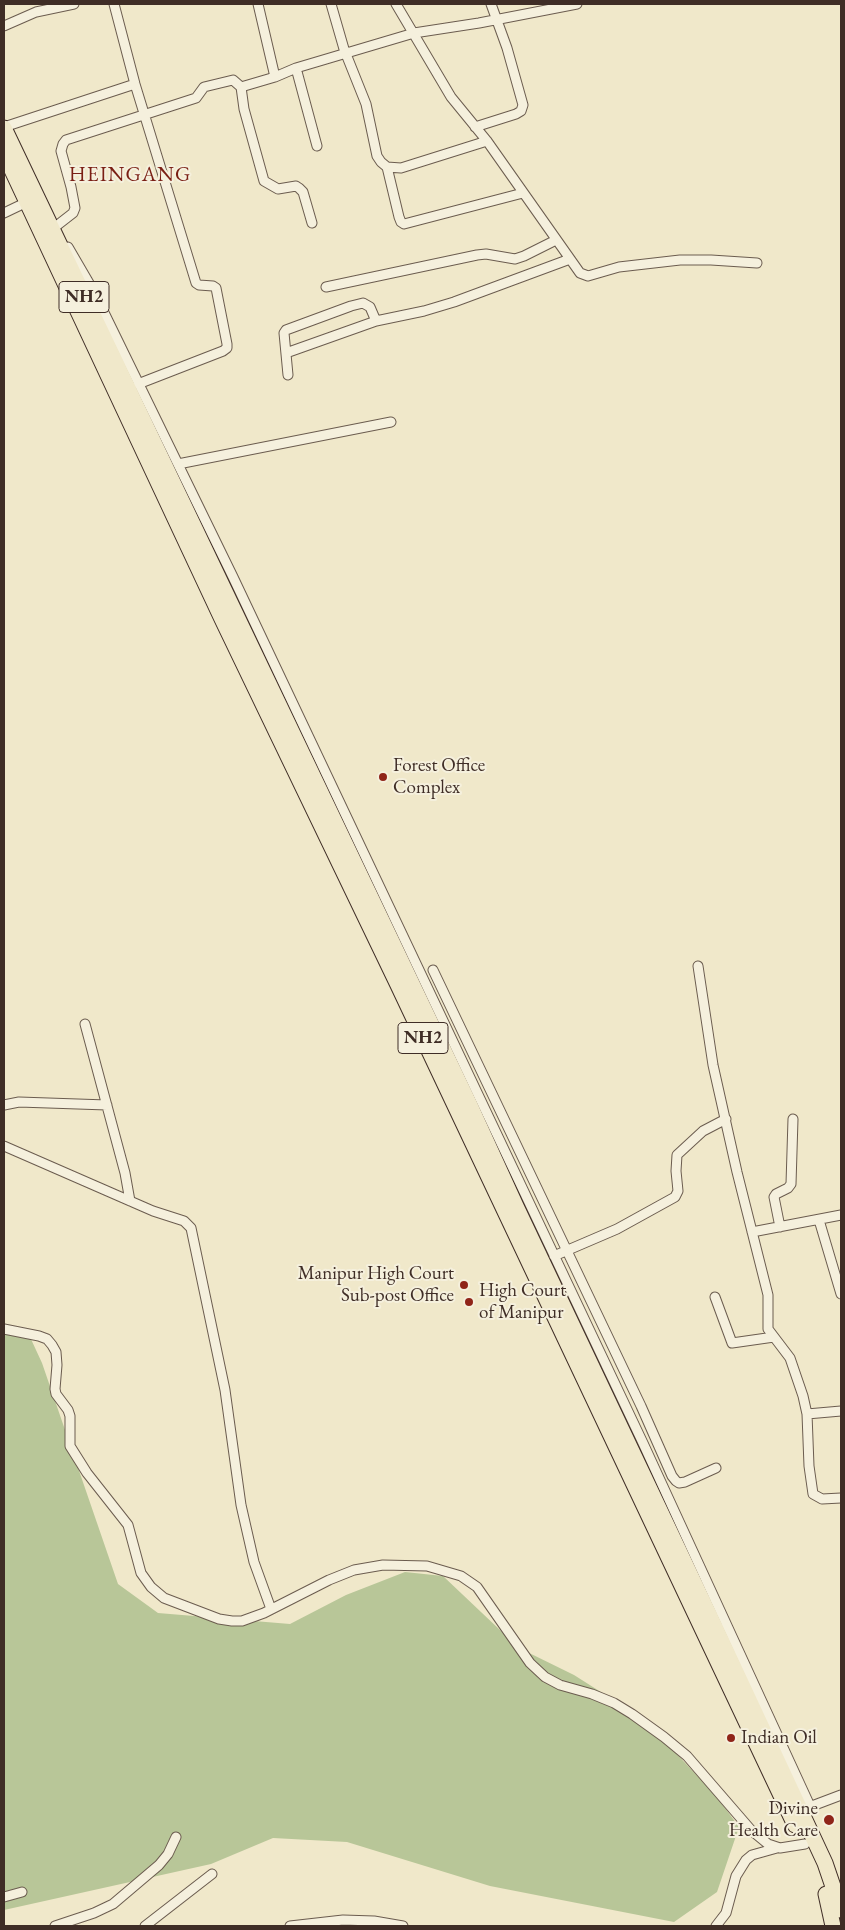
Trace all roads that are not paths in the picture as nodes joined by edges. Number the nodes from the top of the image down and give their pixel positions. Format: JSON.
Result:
{"nodes":[{"id":1,"x":74,"y":4,"type":"edge"},
{"id":2,"x":114,"y":4,"type":"edge"},
{"id":3,"x":258,"y":4,"type":"edge"},
{"id":4,"x":332,"y":4,"type":"edge"},
{"id":5,"x":396,"y":4,"type":"edge"},
{"id":6,"x":491,"y":4,"type":"edge"},
{"id":7,"x":577,"y":4,"type":"edge"},
{"id":8,"x":496,"y":20,"type":"junction"},
{"id":9,"x":4,"y":26,"type":"edge"},
{"id":10,"x":414,"y":33,"type":"junction"},
{"id":11,"x":346,"y":54,"type":"junction"},
{"id":12,"x":296,"y":68,"type":"junction"},
{"id":13,"x":275,"y":77,"type":"junction"},
{"id":14,"x":135,"y":84,"type":"junction"},
{"id":15,"x":241,"y":87,"type":"junction"},
{"id":16,"x":144,"y":114,"type":"junction"},
{"id":17,"x":475,"y":126,"type":"junction"},
{"id":18,"x":4,"y":128,"type":"edge"},
{"id":19,"x":487,"y":142,"type":"junction"},
{"id":20,"x":316,"y":146,"type":"dead end"},
{"id":21,"x":4,"y":153,"type":"edge"},
{"id":22,"x":388,"y":167,"type":"junction"},
{"id":23,"x":523,"y":193,"type":"junction"},
{"id":24,"x":31,"y":199,"type":"junction"},
{"id":25,"x":4,"y":213,"type":"edge"},
{"id":26,"x":312,"y":223,"type":"dead end"},
{"id":27,"x":55,"y":227,"type":"junction"},
{"id":28,"x":556,"y":240,"type":"junction"},
{"id":29,"x":570,"y":259,"type":"junction"},
{"id":30,"x":757,"y":263,"type":"dead end"},
{"id":31,"x":326,"y":287,"type":"dead end"},
{"id":32,"x":376,"y":321,"type":"junction"},
{"id":33,"x":286,"y":353,"type":"junction"},
{"id":34,"x":288,"y":374,"type":"dead end"},
{"id":35,"x":138,"y":384,"type":"junction"},
{"id":36,"x":391,"y":422,"type":"dead end"},
{"id":37,"x":178,"y":464,"type":"junction"},
{"id":38,"x":698,"y":966,"type":"dead end"},
{"id":39,"x":434,"y":970,"type":"dead end"},
{"id":40,"x":85,"y":1024,"type":"dead end"},
{"id":41,"x":4,"y":1105,"type":"edge"},
{"id":42,"x":107,"y":1106,"type":"junction"},
{"id":43,"x":726,"y":1119,"type":"junction"},
{"id":44,"x":793,"y":1119,"type":"dead end"},
{"id":45,"x":4,"y":1146,"type":"edge"},
{"id":46,"x":130,"y":1201,"type":"junction"},
{"id":47,"x":841,"y":1215,"type":"edge"},
{"id":48,"x":819,"y":1220,"type":"junction"},
{"id":49,"x":780,"y":1227,"type":"junction"},
{"id":50,"x":752,"y":1232,"type":"junction"},
{"id":51,"x":566,"y":1251,"type":"junction"},
{"id":52,"x":554,"y":1256,"type":"junction"},
{"id":53,"x":841,"y":1294,"type":"edge"},
{"id":54,"x":715,"y":1297,"type":"dead end"},
{"id":55,"x":4,"y":1329,"type":"edge"},
{"id":56,"x":774,"y":1338,"type":"junction"},
{"id":57,"x":841,"y":1411,"type":"edge"},
{"id":58,"x":807,"y":1414,"type":"junction"},
{"id":59,"x":716,"y":1468,"type":"dead end"},
{"id":60,"x":841,"y":1498,"type":"edge"},
{"id":61,"x":271,"y":1609,"type":"junction"},
{"id":62,"x":841,"y":1795,"type":"edge"},
{"id":63,"x":800,"y":1810,"type":"junction"},
{"id":64,"x":176,"y":1837,"type":"dead end"},
{"id":65,"x":804,"y":1844,"type":"junction"},
{"id":66,"x":780,"y":1848,"type":"junction"},
{"id":67,"x":212,"y":1874,"type":"dead end"},
{"id":68,"x":22,"y":1892,"type":"dead end"},
{"id":69,"x":4,"y":1897,"type":"edge"},
{"id":70,"x":841,"y":1910,"type":"edge"},
{"id":71,"x":55,"y":1926,"type":"edge"},
{"id":72,"x":145,"y":1926,"type":"edge"},
{"id":73,"x":290,"y":1926,"type":"edge"},
{"id":74,"x":403,"y":1926,"type":"edge"},
{"id":75,"x":716,"y":1926,"type":"edge"},
{"id":76,"x":833,"y":1926,"type":"edge"}],
"edges":[{"from":1,"to":9,"type":"street"},
{"from":2,"to":14,"type":"street"},
{"from":3,"to":13,"type":"street"},
{"from":4,"to":11,"type":"street"},
{"from":5,"to":10,"type":"street"},
{"from":6,"to":8,"type":"street"},
{"from":7,"to":8,"type":"street"},
{"from":8,"to":10,"type":"street"},
{"from":8,"to":17,"type":"street"},
{"from":10,"to":11,"type":"street"},
{"from":10,"to":17,"type":"street"},
{"from":11,"to":12,"type":"street"},
{"from":11,"to":22,"type":"street"},
{"from":12,"to":13,"type":"street"},
{"from":12,"to":20,"type":"street"},
{"from":13,"to":15,"type":"street"},
{"from":14,"to":16,"type":"street"},
{"from":14,"to":18,"type":"street"},
{"from":15,"to":16,"type":"street"},
{"from":15,"to":26,"type":"street"},
{"from":16,"to":27,"type":"street"},
{"from":16,"to":35,"type":"street"},
{"from":17,"to":19,"type":"street"},
{"from":18,"to":24,"type":"highway","number":"NH2"},
{"from":19,"to":22,"type":"street"},
{"from":19,"to":23,"type":"street"},
{"from":21,"to":24,"type":"highway","number":"NH2"},
{"from":22,"to":23,"type":"street"},
{"from":23,"to":28,"type":"street"},
{"from":24,"to":25,"type":"street"},
{"from":24,"to":27,"type":"street"},
{"from":24,"to":63,"type":"highway","number":"NH2"},
{"from":27,"to":35,"type":"street"},
{"from":28,"to":29,"type":"street"},
{"from":28,"to":31,"type":"street"},
{"from":29,"to":30,"type":"street"},
{"from":29,"to":32,"type":"street"},
{"from":32,"to":33,"type":"street"},
{"from":32,"to":33,"type":"street"},
{"from":33,"to":34,"type":"street"},
{"from":35,"to":37,"type":"street"},
{"from":36,"to":37,"type":"street"},
{"from":37,"to":52,"type":"street"},
{"from":38,"to":43,"type":"street"},
{"from":39,"to":51,"type":"street"},
{"from":40,"to":42,"type":"street"},
{"from":41,"to":42,"type":"street"},
{"from":42,"to":46,"type":"street"},
{"from":43,"to":50,"type":"street"},
{"from":43,"to":51,"type":"street"},
{"from":44,"to":49,"type":"street"},
{"from":45,"to":46,"type":"street"},
{"from":46,"to":61,"type":"street"},
{"from":47,"to":48,"type":"street"},
{"from":48,"to":49,"type":"street"},
{"from":48,"to":53,"type":"street"},
{"from":49,"to":50,"type":"street"},
{"from":50,"to":56,"type":"street"},
{"from":51,"to":52,"type":"street"},
{"from":51,"to":59,"type":"street"},
{"from":52,"to":63,"type":"street"},
{"from":54,"to":56,"type":"street"},
{"from":55,"to":61,"type":"street"},
{"from":56,"to":58,"type":"street"},
{"from":57,"to":58,"type":"street"},
{"from":58,"to":60,"type":"street"},
{"from":61,"to":66,"type":"street"},
{"from":62,"to":63,"type":"street"},
{"from":63,"to":65,"type":"highway","number":"NH2"},
{"from":63,"to":70,"type":"highway","number":"NH2"},
{"from":64,"to":71,"type":"street"},
{"from":65,"to":66,"type":"street"},
{"from":65,"to":76,"type":"highway","number":"NH2"},
{"from":66,"to":75,"type":"street"},
{"from":67,"to":72,"type":"street"},
{"from":68,"to":69,"type":"street"},
{"from":73,"to":74,"type":"street"}]}
